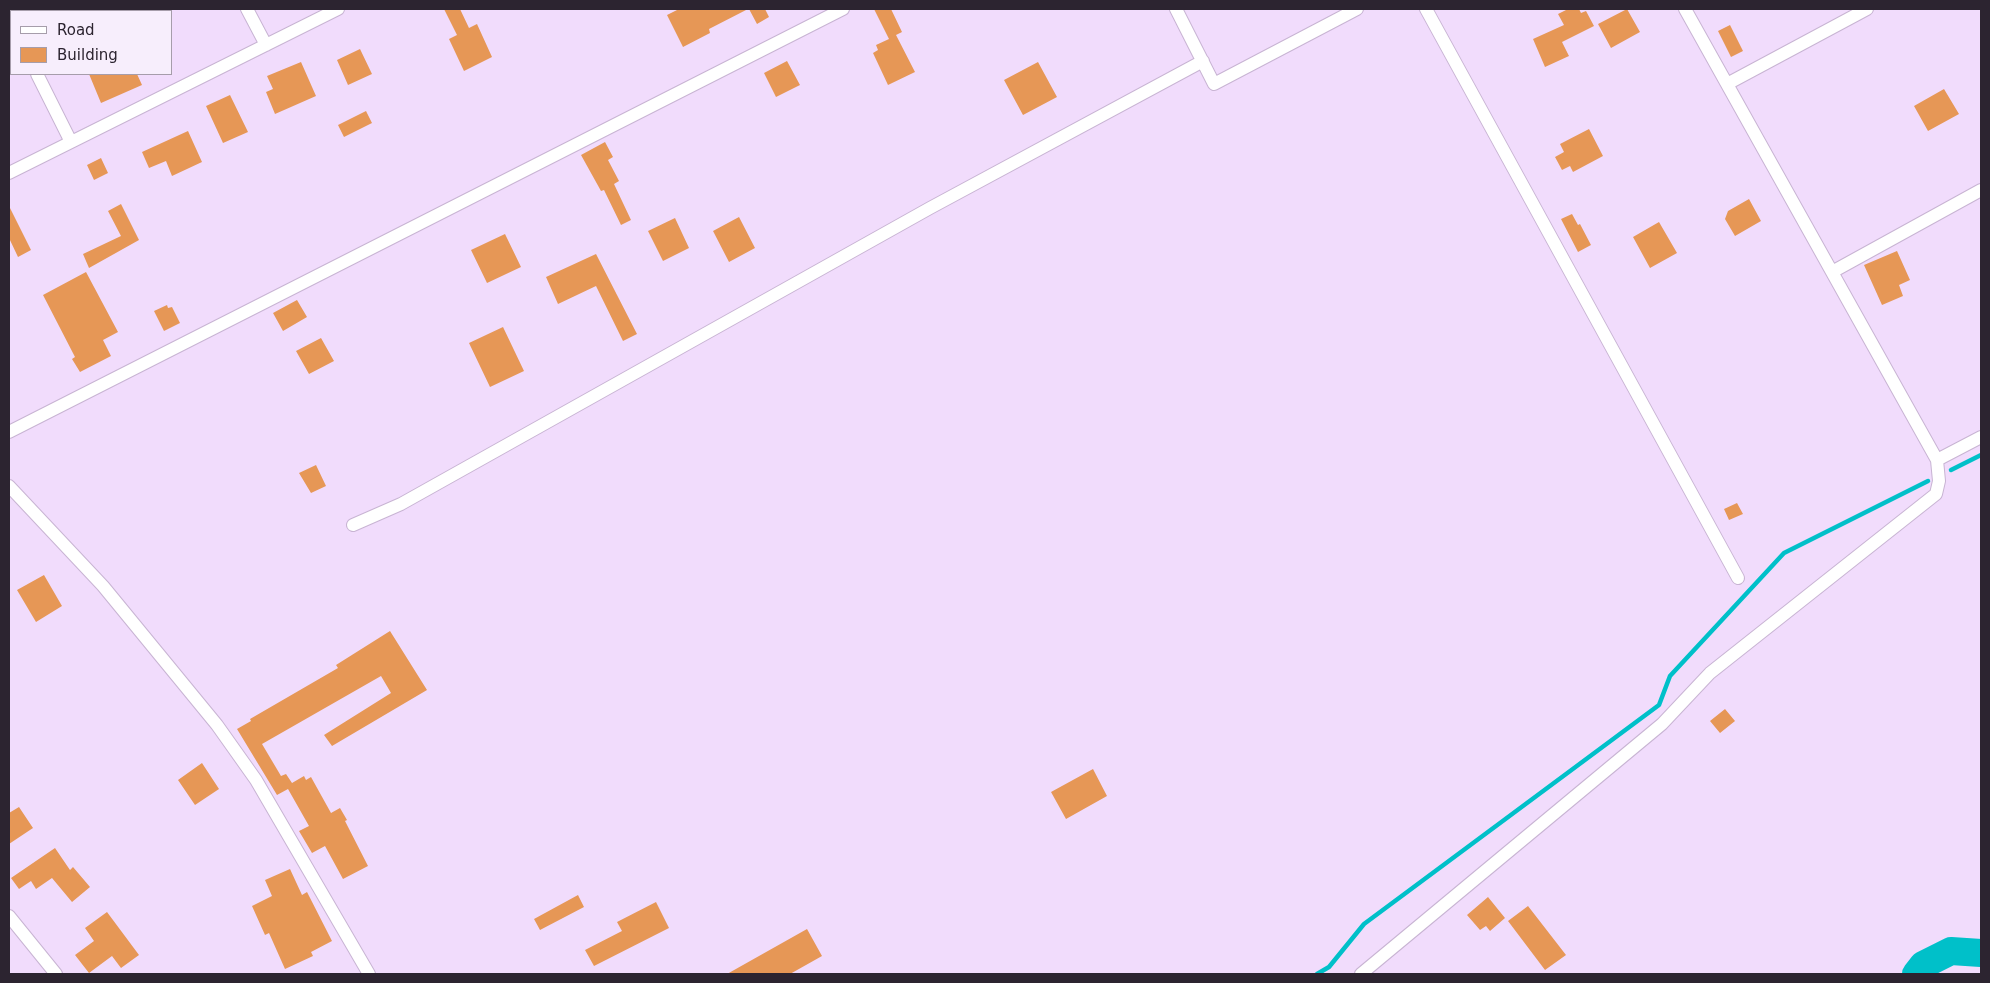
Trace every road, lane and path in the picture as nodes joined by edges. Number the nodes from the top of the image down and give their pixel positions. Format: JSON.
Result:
{"nodes":[{"id":1,"x":247,"y":9,"type":"edge"},
{"id":2,"x":338,"y":9,"type":"edge"},
{"id":3,"x":843,"y":9,"type":"edge"},
{"id":4,"x":1176,"y":9,"type":"edge"},
{"id":5,"x":1357,"y":9,"type":"edge"},
{"id":6,"x":1426,"y":9,"type":"edge"},
{"id":7,"x":1685,"y":9,"type":"edge"},
{"id":8,"x":1867,"y":9,"type":"edge"},
{"id":9,"x":266,"y":45,"type":"junction"},
{"id":10,"x":1203,"y":62,"type":"junction"},
{"id":11,"x":38,"y":75,"type":"edge"},
{"id":12,"x":1727,"y":84,"type":"junction"},
{"id":13,"x":72,"y":142,"type":"junction"},
{"id":14,"x":9,"y":173,"type":"edge"},
{"id":15,"x":1981,"y":190,"type":"edge"},
{"id":16,"x":1832,"y":272,"type":"junction"},
{"id":17,"x":9,"y":432,"type":"edge"},
{"id":18,"x":1981,"y":437,"type":"edge"},
{"id":19,"x":1937,"y":460,"type":"junction"},
{"id":20,"x":9,"y":486,"type":"edge"},
{"id":21,"x":352,"y":525,"type":"dead end"},
{"id":22,"x":1738,"y":578,"type":"dead end"},
{"id":23,"x":9,"y":916,"type":"edge"},
{"id":24,"x":56,"y":974,"type":"edge"},
{"id":25,"x":368,"y":974,"type":"edge"},
{"id":26,"x":1361,"y":974,"type":"edge"}],
"edges":[{"from":1,"to":9,"type":"street"},
{"from":2,"to":9,"type":"street"},
{"from":3,"to":17,"type":"street"},
{"from":4,"to":10,"type":"street"},
{"from":5,"to":10,"type":"street"},
{"from":6,"to":22,"type":"street"},
{"from":7,"to":12,"type":"street"},
{"from":8,"to":12,"type":"street"},
{"from":9,"to":13,"type":"street"},
{"from":10,"to":21,"type":"street"},
{"from":11,"to":13,"type":"street"},
{"from":12,"to":16,"type":"street"},
{"from":13,"to":14,"type":"street"},
{"from":15,"to":16,"type":"street"},
{"from":16,"to":19,"type":"street"},
{"from":18,"to":19,"type":"street"},
{"from":19,"to":26,"type":"street"},
{"from":20,"to":25,"type":"street"},
{"from":23,"to":24,"type":"street"}]}
